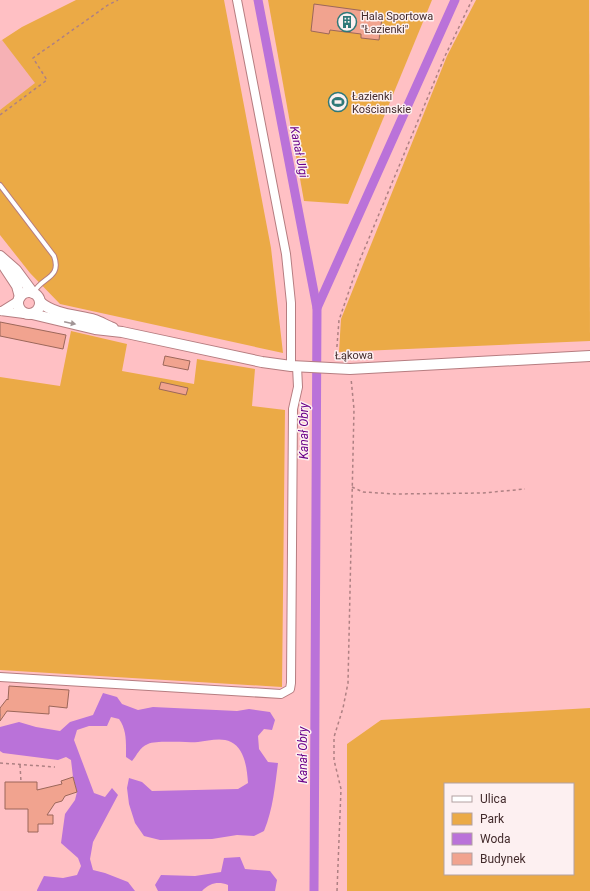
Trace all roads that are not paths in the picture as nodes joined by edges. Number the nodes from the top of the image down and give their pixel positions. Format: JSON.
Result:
{"nodes":[{"id":1,"x":237,"y":0,"type":"edge"},
{"id":2,"x":0,"y":185,"type":"edge"},
{"id":3,"x":0,"y":256,"type":"edge"},
{"id":4,"x":0,"y":260,"type":"edge"},
{"id":5,"x":34,"y":293,"type":"junction"},
{"id":6,"x":19,"y":299,"type":"junction"},
{"id":7,"x":40,"y":302,"type":"junction"},
{"id":8,"x":1,"y":311,"type":"edge"},
{"id":9,"x":28,"y":314,"type":"junction"},
{"id":10,"x":122,"y":332,"type":"junction"},
{"id":11,"x":590,"y":356,"type":"edge"},
{"id":12,"x":296,"y":366,"type":"junction"},
{"id":13,"x":0,"y":676,"type":"edge"}],
"edges":[{"from":1,"to":12,"type":"street"},
{"from":2,"to":5,"type":"lane"},
{"from":3,"to":5,"type":"street"},
{"from":4,"to":6,"type":"street"},
{"from":5,"to":6,"type":"street"},
{"from":5,"to":7,"type":"street"},
{"from":6,"to":8,"type":"street","name":"Łąkowa"},
{"from":6,"to":9,"type":"street"},
{"from":7,"to":9,"type":"street"},
{"from":7,"to":10,"type":"street","name":"Łąkowa"},
{"from":8,"to":9,"type":"street","name":"Łąkowa"},
{"from":9,"to":10,"type":"street","name":"Łąkowa","one_way":true},
{"from":10,"to":12,"type":"street","name":"Łąkowa"},
{"from":11,"to":12,"type":"street","name":"Łąkowa"},
{"from":12,"to":13,"type":"street"}]}
